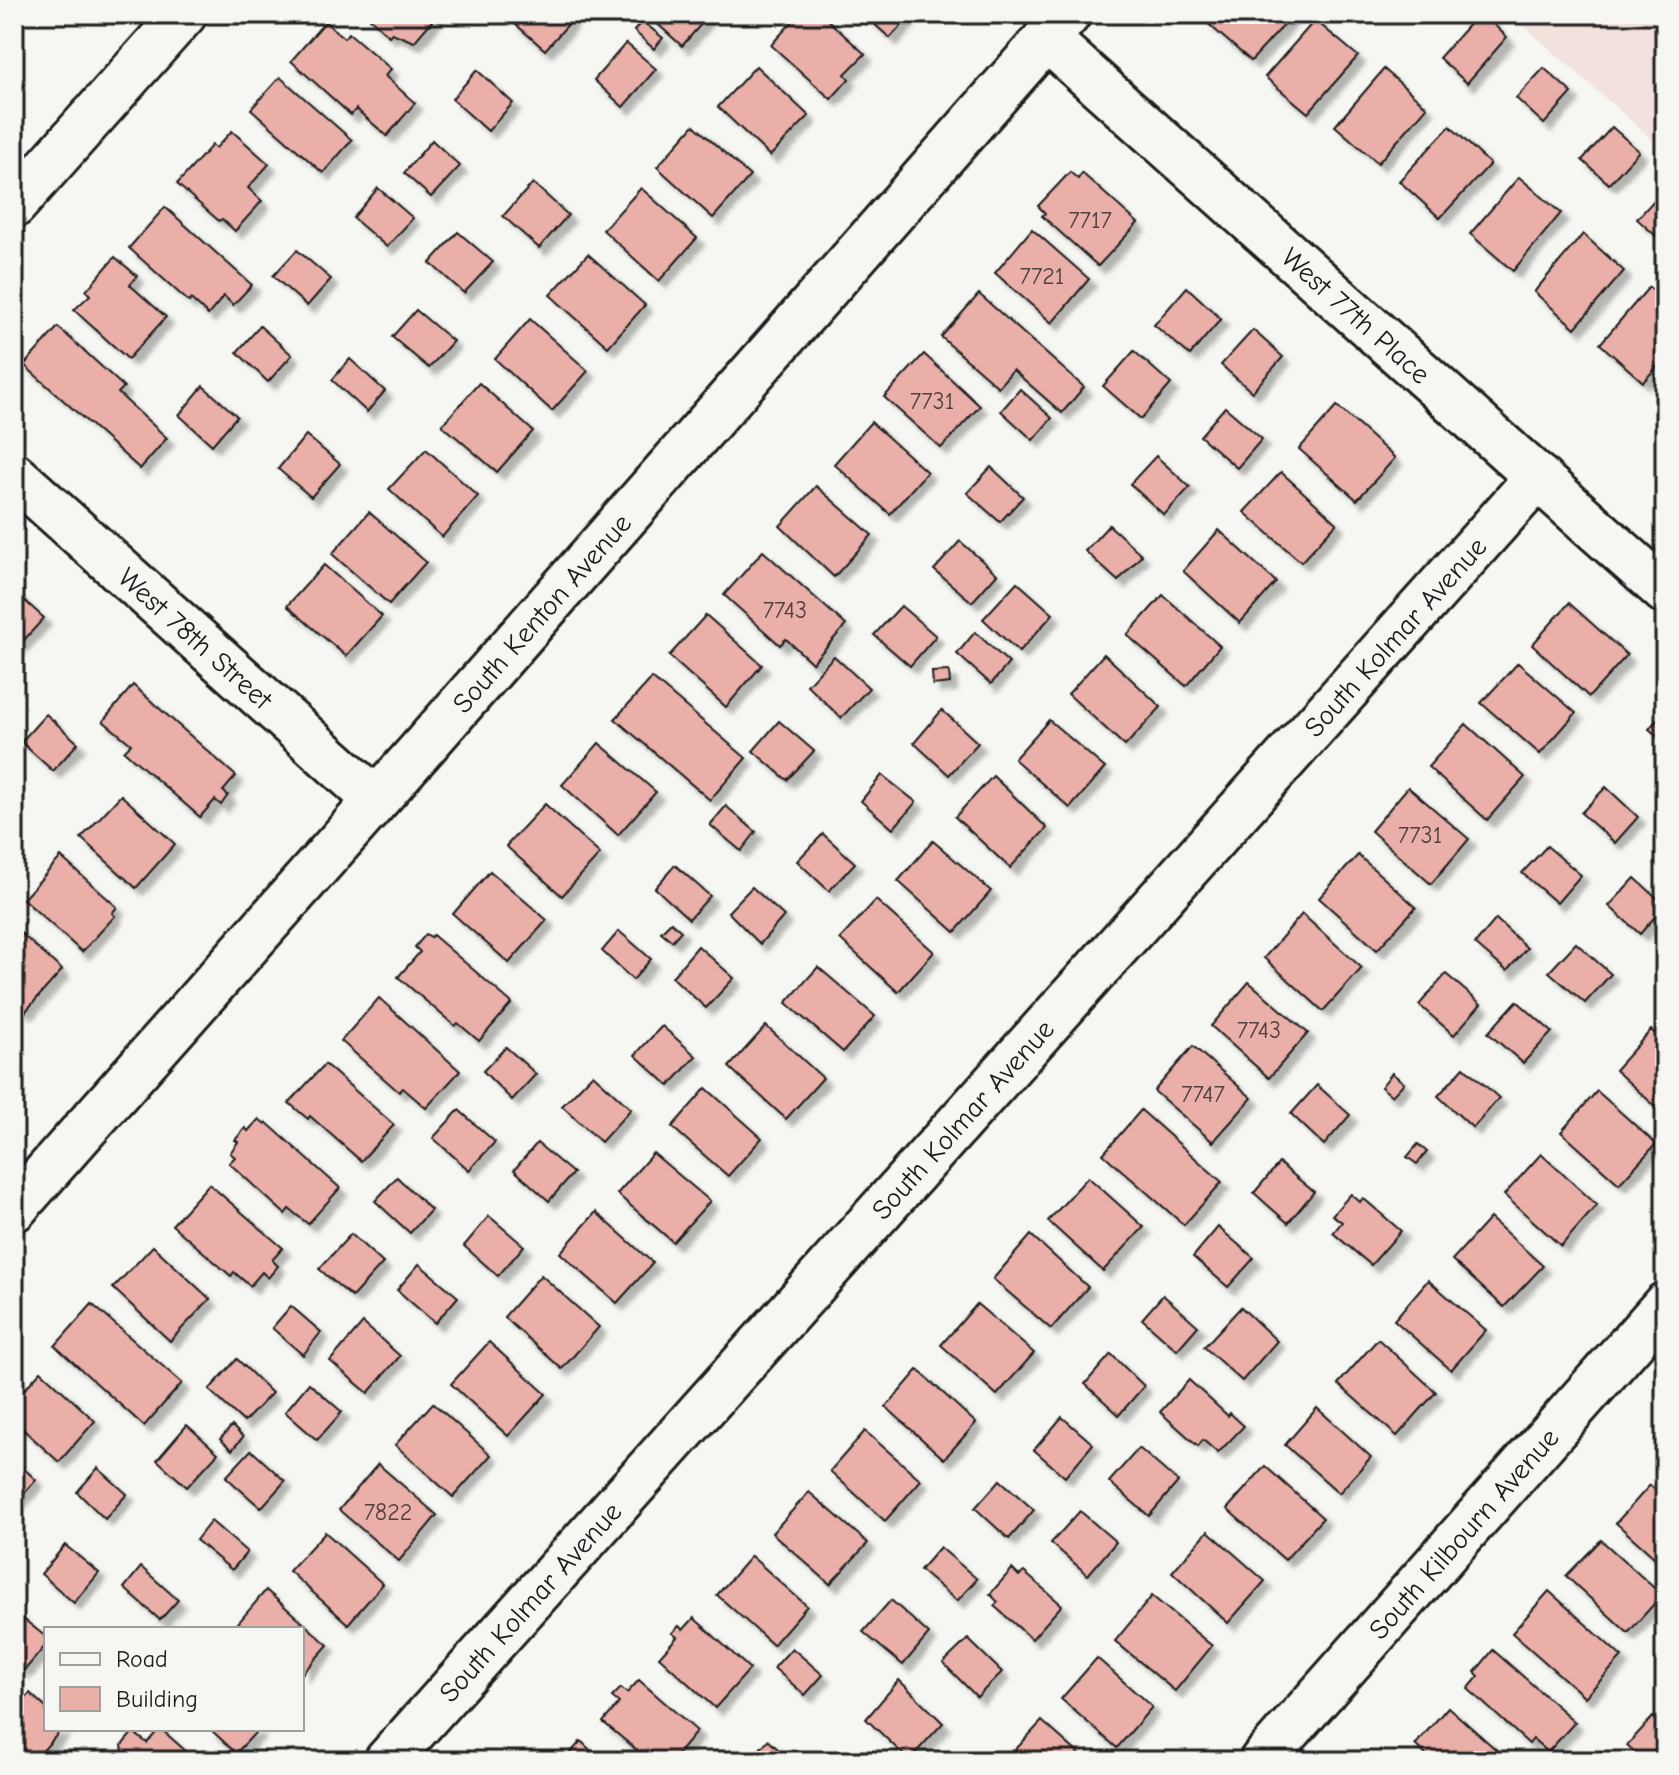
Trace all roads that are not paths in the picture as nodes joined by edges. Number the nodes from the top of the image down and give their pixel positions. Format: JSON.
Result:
{"nodes":[{"id":1,"x":184,"y":14,"type":"edge"},
{"id":2,"x":1057,"y":26,"type":"edge"},
{"id":3,"x":14,"y":205,"type":"edge"},
{"id":4,"x":14,"y":475,"type":"edge"},
{"id":5,"x":1538,"y":477,"type":"junction"},
{"id":6,"x":1665,"y":591,"type":"edge"},
{"id":7,"x":376,"y":800,"type":"junction"},
{"id":8,"x":14,"y":1209,"type":"edge"},
{"id":9,"x":1665,"y":1305,"type":"edge"},
{"id":10,"x":387,"y":1761,"type":"edge"},
{"id":11,"x":1262,"y":1761,"type":"edge"}],
"edges":[{"from":1,"to":3,"type":"street"},
{"from":2,"to":5,"type":"street","name":"West 77th Place"},
{"from":2,"to":7,"type":"street","name":"South Kenton Avenue"},
{"from":4,"to":7,"type":"street","name":"West 78th Street"},
{"from":5,"to":6,"type":"street","name":"West 77th Place"},
{"from":5,"to":10,"type":"street","name":"South Kolmar Avenue"},
{"from":7,"to":8,"type":"street","name":"South Kenton Avenue"},
{"from":9,"to":11,"type":"street","name":"South Kilbourn Avenue"}]}
